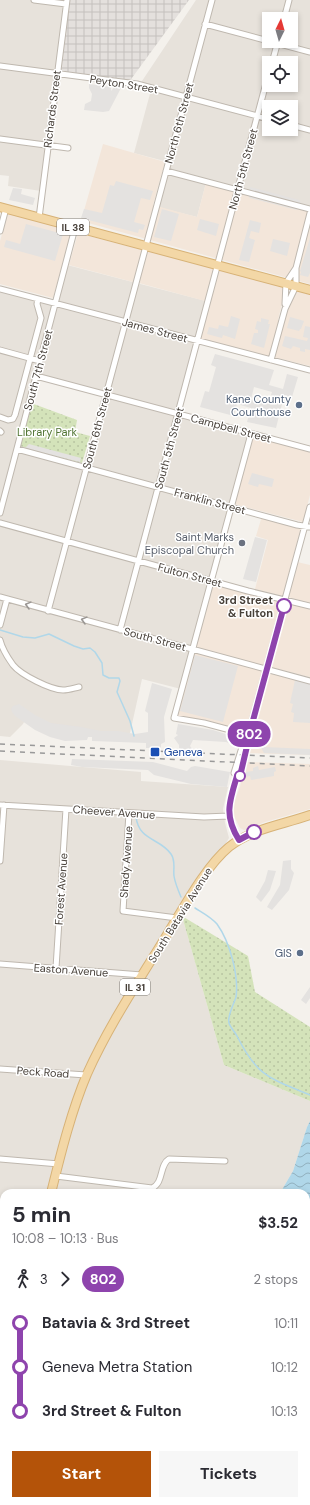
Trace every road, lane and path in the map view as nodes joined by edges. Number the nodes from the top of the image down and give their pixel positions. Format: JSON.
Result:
{"nodes":[{"id":1,"x":34,"y":0,"type":"edge"},
{"id":2,"x":212,"y":0,"type":"edge"},
{"id":3,"x":289,"y":0,"type":"edge"},
{"id":4,"x":67,"y":2,"type":"edge"},
{"id":5,"x":286,"y":12,"type":"edge"},
{"id":6,"x":205,"y":24,"type":"junction"},
{"id":7,"x":262,"y":38,"type":"edge"},
{"id":8,"x":297,"y":48,"type":"edge"},
{"id":9,"x":310,"y":52,"type":"edge"},
{"id":10,"x":0,"y":66,"type":"edge"},
{"id":11,"x":56,"y":74,"type":"junction"},
{"id":12,"x":264,"y":92,"type":"edge"},
{"id":13,"x":186,"y":97,"type":"junction"},
{"id":14,"x":257,"y":116,"type":"junction"},
{"id":15,"x":262,"y":117,"type":"edge"},
{"id":16,"x":298,"y":127,"type":"edge"},
{"id":17,"x":310,"y":130,"type":"edge"},
{"id":18,"x":0,"y":139,"type":"edge"},
{"id":19,"x":48,"y":144,"type":"junction"},
{"id":20,"x":68,"y":148,"type":"dead end"},
{"id":21,"x":166,"y":172,"type":"junction"},
{"id":22,"x":238,"y":190,"type":"junction"},
{"id":23,"x":3,"y":208,"type":"edge"},
{"id":24,"x":310,"y":209,"type":"edge"},
{"id":25,"x":310,"y":213,"type":"edge"},
{"id":26,"x":39,"y":218,"type":"junction"},
{"id":27,"x":76,"y":228,"type":"junction"},
{"id":28,"x":0,"y":231,"type":"edge"},
{"id":29,"x":146,"y":246,"type":"junction"},
{"id":30,"x":217,"y":265,"type":"junction"},
{"id":31,"x":296,"y":268,"type":"junction"},
{"id":32,"x":286,"y":283,"type":"junction"},
{"id":33,"x":296,"y":286,"type":"junction"},
{"id":34,"x":0,"y":289,"type":"edge"},
{"id":35,"x":310,"y":290,"type":"edge"},
{"id":36,"x":38,"y":299,"type":"junction"},
{"id":37,"x":56,"y":303,"type":"junction"},
{"id":38,"x":285,"y":309,"type":"junction"},
{"id":39,"x":126,"y":322,"type":"junction"},
{"id":40,"x":198,"y":341,"type":"junction"},
{"id":41,"x":0,"y":350,"type":"edge"},
{"id":42,"x":30,"y":358,"type":"junction"},
{"id":43,"x":271,"y":360,"type":"junction"},
{"id":44,"x":40,"y":361,"type":"junction"},
{"id":45,"x":310,"y":370,"type":"edge"},
{"id":46,"x":36,"y":376,"type":"junction"},
{"id":47,"x":106,"y":395,"type":"junction"},
{"id":48,"x":178,"y":414,"type":"junction"},
{"id":49,"x":0,"y":417,"type":"edge"},
{"id":50,"x":251,"y":434,"type":"junction"},
{"id":51,"x":17,"y":449,"type":"junction"},
{"id":52,"x":310,"y":449,"type":"edge"},
{"id":53,"x":86,"y":468,"type":"junction"},
{"id":54,"x":158,"y":487,"type":"junction"},
{"id":55,"x":231,"y":507,"type":"junction"},
{"id":56,"x":310,"y":507,"type":"edge"},
{"id":57,"x":0,"y":513,"type":"edge"},
{"id":58,"x":0,"y":523,"type":"edge"},
{"id":59,"x":307,"y":526,"type":"edge"},
{"id":60,"x":67,"y":542,"type":"junction"},
{"id":61,"x":138,"y":561,"type":"junction"},
{"id":62,"x":212,"y":581,"type":"junction"},
{"id":63,"x":0,"y":597,"type":"edge"},
{"id":64,"x":7,"y":599,"type":"junction"},
{"id":65,"x":285,"y":600,"type":"junction"},
{"id":66,"x":310,"y":606,"type":"edge"},
{"id":67,"x":48,"y":611,"type":"junction"},
{"id":68,"x":0,"y":625,"type":"edge"},
{"id":69,"x":120,"y":630,"type":"junction"},
{"id":70,"x":0,"y":641,"type":"edge"},
{"id":71,"x":193,"y":650,"type":"junction"},
{"id":72,"x":266,"y":669,"type":"junction"},
{"id":73,"x":310,"y":681,"type":"edge"},
{"id":74,"x":79,"y":687,"type":"dead end"},
{"id":75,"x":248,"y":737,"type":"junction"},
{"id":76,"x":2,"y":805,"type":"edge"},
{"id":77,"x":66,"y":809,"type":"junction"},
{"id":78,"x":129,"y":814,"type":"junction"},
{"id":79,"x":310,"y":815,"type":"edge"},
{"id":80,"x":229,"y":816,"type":"junction"},
{"id":81,"x":239,"y":840,"type":"junction"},
{"id":82,"x":0,"y":861,"type":"edge"},
{"id":83,"x":177,"y":918,"type":"junction"},
{"id":84,"x":0,"y":964,"type":"edge"},
{"id":85,"x":56,"y":968,"type":"junction"},
{"id":86,"x":142,"y":975,"type":"junction"},
{"id":87,"x":0,"y":1069,"type":"edge"},
{"id":88,"x":86,"y":1076,"type":"junction"},
{"id":89,"x":0,"y":1159,"type":"edge"},
{"id":90,"x":225,"y":1161,"type":"dead end"},
{"id":91,"x":59,"y":1164,"type":"junction"},
{"id":92,"x":56,"y":1176,"type":"junction"},
{"id":93,"x":52,"y":1189,"type":"edge"}],
"edges":[{"from":1,"to":4,"type":"street"},
{"from":2,"to":6,"type":"street","name":"North 6th Street"},
{"from":3,"to":5,"type":"street"},
{"from":4,"to":11,"type":"street","name":"Richards Street"},
{"from":6,"to":7,"type":"street"},
{"from":6,"to":13,"type":"street","name":"North 6th Street"},
{"from":8,"to":9,"type":"street"},
{"from":10,"to":11,"type":"street","name":"Peyton Street"},
{"from":11,"to":13,"type":"street","name":"Peyton Street"},
{"from":11,"to":19,"type":"street","name":"Richards Street"},
{"from":12,"to":14,"type":"street","name":"North 5th Street"},
{"from":13,"to":14,"type":"street","name":"Peyton Street"},
{"from":13,"to":21,"type":"street","name":"North 6th Street"},
{"from":14,"to":15,"type":"street","name":"Peyton Street"},
{"from":14,"to":22,"type":"street","name":"North 5th Street"},
{"from":16,"to":17,"type":"street"},
{"from":18,"to":19,"type":"street"},
{"from":19,"to":20,"type":"street"},
{"from":19,"to":26,"type":"street","name":"Richards Street"},
{"from":21,"to":22,"type":"street"},
{"from":21,"to":29,"type":"street","name":"North 6th Street"},
{"from":22,"to":24,"type":"street"},
{"from":22,"to":30,"type":"street","name":"North 5th Street"},
{"from":23,"to":26,"type":"main road","number":"IL 38"},
{"from":23,"to":28,"type":"street"},
{"from":25,"to":31,"type":"street"},
{"from":26,"to":27,"type":"main road","number":"IL 38"},
{"from":27,"to":29,"type":"main road","number":"IL 38"},
{"from":27,"to":37,"type":"street","name":"South 7th Street"},
{"from":29,"to":30,"type":"main road","number":"IL 38"},
{"from":29,"to":39,"type":"street","name":"South 6th Street"},
{"from":30,"to":32,"type":"main road","number":"IL 38"},
{"from":30,"to":40,"type":"street","name":"South 5th Street"},
{"from":31,"to":32,"type":"street"},
{"from":31,"to":33,"type":"street"},
{"from":32,"to":33,"type":"main road","number":"IL 38"},
{"from":32,"to":38,"type":"street"},
{"from":33,"to":35,"type":"main road","number":"IL 38"},
{"from":33,"to":38,"type":"street"},
{"from":34,"to":36,"type":"street","name":"James Street"},
{"from":36,"to":37,"type":"street","name":"James Street"},
{"from":36,"to":42,"type":"street"},
{"from":37,"to":39,"type":"street","name":"James Street"},
{"from":37,"to":44,"type":"street","name":"South 7th Street"},
{"from":38,"to":43,"type":"street"},
{"from":39,"to":40,"type":"street","name":"James Street"},
{"from":39,"to":47,"type":"street","name":"South 6th Street"},
{"from":40,"to":43,"type":"street","name":"James Street"},
{"from":40,"to":48,"type":"street","name":"South 5th Street"},
{"from":41,"to":42,"type":"street"},
{"from":42,"to":44,"type":"street"},
{"from":42,"to":49,"type":"street"},
{"from":43,"to":45,"type":"street","name":"James Street"},
{"from":44,"to":46,"type":"street","name":"South 7th Street"},
{"from":46,"to":47,"type":"street","name":"Campbell Street"},
{"from":46,"to":51,"type":"street","name":"South 7th Street"},
{"from":47,"to":48,"type":"street","name":"Campbell Street"},
{"from":47,"to":53,"type":"street","name":"South 6th Street"},
{"from":48,"to":50,"type":"street","name":"Campbell Street"},
{"from":48,"to":54,"type":"street","name":"South 5th Street"},
{"from":50,"to":52,"type":"street","name":"Campbell Street"},
{"from":50,"to":55,"type":"street"},
{"from":51,"to":53,"type":"street","name":"Franklin Street"},
{"from":51,"to":57,"type":"street","name":"South 7th Street"},
{"from":53,"to":54,"type":"street","name":"Franklin Street"},
{"from":53,"to":60,"type":"street","name":"South 6th Street"},
{"from":54,"to":55,"type":"street","name":"Franklin Street"},
{"from":54,"to":61,"type":"street","name":"South 5th Street"},
{"from":55,"to":59,"type":"street","name":"Franklin Street"},
{"from":55,"to":62,"type":"street"},
{"from":56,"to":59,"type":"street"},
{"from":58,"to":60,"type":"street","name":"Fulton Street"},
{"from":59,"to":65,"type":"street"},
{"from":60,"to":61,"type":"street","name":"Fulton Street"},
{"from":60,"to":67,"type":"street","name":"South 6th Street"},
{"from":61,"to":62,"type":"street","name":"Fulton Street"},
{"from":61,"to":69,"type":"street","name":"South 5th Street"},
{"from":62,"to":65,"type":"street","name":"Fulton Street"},
{"from":62,"to":71,"type":"street"},
{"from":63,"to":64,"type":"street","name":"South Street"},
{"from":67,"to":64,"type":"street","name":"South Street","one_way":true},
{"from":64,"to":68,"type":"street"},
{"from":65,"to":66,"type":"street","name":"Fulton Street"},
{"from":65,"to":72,"type":"street"},
{"from":69,"to":67,"type":"street","name":"South Street","one_way":true},
{"from":69,"to":71,"type":"street","name":"South Street"},
{"from":70,"to":74,"type":"street"},
{"from":71,"to":72,"type":"street","name":"South Street"},
{"from":71,"to":75,"type":"street"},
{"from":72,"to":73,"type":"street","name":"South Street"},
{"from":72,"to":75,"type":"street"},
{"from":75,"to":80,"type":"street"},
{"from":76,"to":77,"type":"street","name":"Cheever Avenue"},
{"from":76,"to":82,"type":"street"},
{"from":77,"to":78,"type":"street","name":"Cheever Avenue"},
{"from":77,"to":85,"type":"street","name":"Forest Avenue"},
{"from":78,"to":80,"type":"street","name":"Cheever Avenue"},
{"from":78,"to":83,"type":"street","name":"Shady Avenue"},
{"from":79,"to":81,"type":"main road","name":"South Batavia Avenue","number":"IL 31"},
{"from":80,"to":81,"type":"street"},
{"from":81,"to":83,"type":"main road","name":"South Batavia Avenue","number":"IL 31"},
{"from":83,"to":86,"type":"main road","name":"South Batavia Avenue","number":"IL 31"},
{"from":84,"to":85,"type":"street","name":"Easton Avenue"},
{"from":85,"to":86,"type":"street","name":"Easton Avenue"},
{"from":86,"to":88,"type":"main road","name":"South Batavia Avenue","number":"IL 31"},
{"from":87,"to":88,"type":"street","name":"Peck Road"},
{"from":88,"to":91,"type":"main road","name":"South Batavia Avenue","number":"IL 31"},
{"from":89,"to":91,"type":"street"},
{"from":90,"to":92,"type":"street"},
{"from":91,"to":92,"type":"main road","name":"South Batavia Avenue","number":"IL 31"},
{"from":92,"to":93,"type":"main road","name":"South Batavia Avenue","number":"IL 31"}]}
